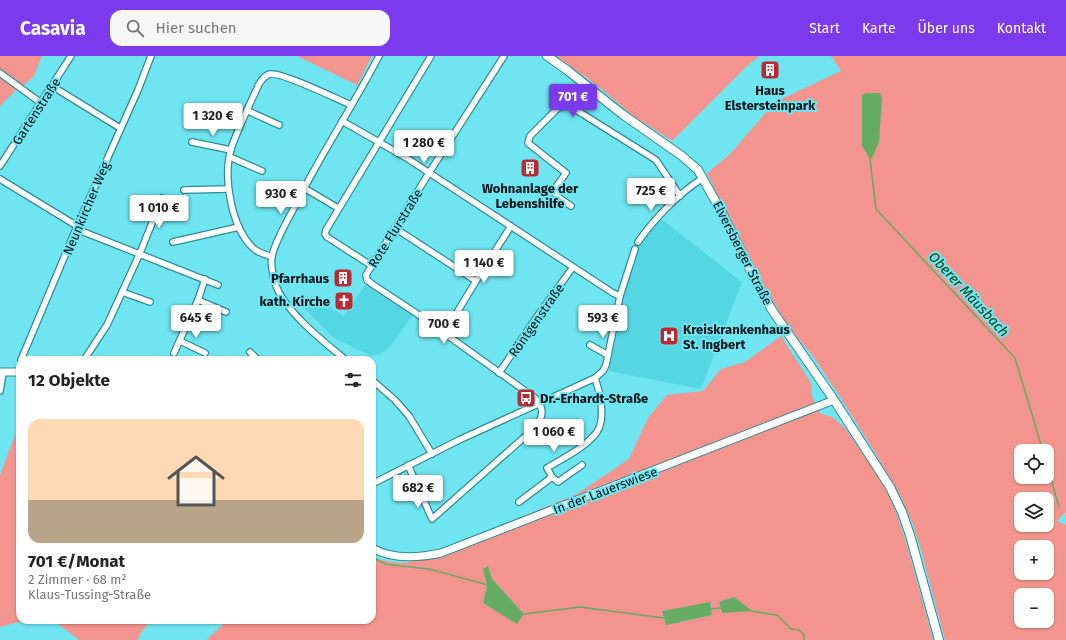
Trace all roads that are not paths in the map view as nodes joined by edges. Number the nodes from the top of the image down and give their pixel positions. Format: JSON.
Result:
{"nodes":[{"id":1,"x":71,"y":56,"type":"edge"},
{"id":2,"x":151,"y":56,"type":"edge"},
{"id":3,"x":378,"y":56,"type":"edge"},
{"id":4,"x":431,"y":56,"type":"edge"},
{"id":5,"x":504,"y":56,"type":"edge"},
{"id":6,"x":547,"y":56,"type":"edge"},
{"id":7,"x":0,"y":73,"type":"edge"},
{"id":8,"x":52,"y":86,"type":"junction"},
{"id":9,"x":41,"y":103,"type":"junction"},
{"id":10,"x":351,"y":105,"type":"junction"},
{"id":11,"x":248,"y":111,"type":"junction"},
{"id":12,"x":342,"y":121,"type":"junction"},
{"id":13,"x":279,"y":125,"type":"dead end"},
{"id":14,"x":120,"y":128,"type":"junction"},
{"id":15,"x":192,"y":142,"type":"dead end"},
{"id":16,"x":380,"y":142,"type":"junction"},
{"id":17,"x":231,"y":150,"type":"junction"},
{"id":18,"x":230,"y":157,"type":"junction"},
{"id":19,"x":0,"y":166,"type":"edge"},
{"id":20,"x":262,"y":171,"type":"dead end"},
{"id":21,"x":429,"y":173,"type":"junction"},
{"id":22,"x":703,"y":178,"type":"junction"},
{"id":23,"x":0,"y":179,"type":"edge"},
{"id":24,"x":304,"y":188,"type":"junction"},
{"id":25,"x":228,"y":189,"type":"junction"},
{"id":26,"x":184,"y":190,"type":"dead end"},
{"id":27,"x":680,"y":196,"type":"junction"},
{"id":28,"x":162,"y":198,"type":"dead end"},
{"id":29,"x":571,"y":206,"type":"dead end"},
{"id":30,"x":338,"y":208,"type":"junction"},
{"id":31,"x":511,"y":226,"type":"junction"},
{"id":32,"x":239,"y":227,"type":"junction"},
{"id":33,"x":77,"y":228,"type":"junction"},
{"id":34,"x":395,"y":228,"type":"junction"},
{"id":35,"x":173,"y":242,"type":"dead end"},
{"id":36,"x":638,"y":242,"type":"dead end"},
{"id":37,"x":635,"y":249,"type":"dead end"},
{"id":38,"x":140,"y":253,"type":"junction"},
{"id":39,"x":272,"y":257,"type":"junction"},
{"id":40,"x":372,"y":266,"type":"junction"},
{"id":41,"x":573,"y":267,"type":"junction"},
{"id":42,"x":205,"y":279,"type":"junction"},
{"id":43,"x":476,"y":281,"type":"junction"},
{"id":44,"x":218,"y":285,"type":"dead end"},
{"id":45,"x":122,"y":292,"type":"junction"},
{"id":46,"x":620,"y":296,"type":"junction"},
{"id":47,"x":198,"y":300,"type":"junction"},
{"id":48,"x":150,"y":302,"type":"dead end"},
{"id":49,"x":226,"y":312,"type":"dead end"},
{"id":50,"x":444,"y":334,"type":"junction"},
{"id":51,"x":180,"y":341,"type":"junction"},
{"id":52,"x":590,"y":345,"type":"dead end"},
{"id":53,"x":250,"y":352,"type":"dead end"},
{"id":54,"x":174,"y":353,"type":"dead end"},
{"id":55,"x":205,"y":353,"type":"dead end"},
{"id":56,"x":608,"y":355,"type":"junction"},
{"id":57,"x":24,"y":356,"type":"edge"},
{"id":58,"x":87,"y":356,"type":"edge"},
{"id":59,"x":254,"y":356,"type":"edge"},
{"id":60,"x":341,"y":356,"type":"edge"},
{"id":61,"x":2,"y":372,"type":"edge"},
{"id":62,"x":16,"y":373,"type":"edge"},
{"id":63,"x":499,"y":373,"type":"junction"},
{"id":64,"x":595,"y":378,"type":"junction"},
{"id":65,"x":376,"y":383,"type":"edge"},
{"id":66,"x":0,"y":391,"type":"edge"},
{"id":67,"x":834,"y":400,"type":"junction"},
{"id":68,"x":539,"y":404,"type":"junction"},
{"id":69,"x":432,"y":454,"type":"junction"},
{"id":70,"x":408,"y":465,"type":"junction"},
{"id":71,"x":582,"y":465,"type":"dead end"},
{"id":72,"x":552,"y":477,"type":"junction"},
{"id":73,"x":376,"y":482,"type":"edge"},
{"id":74,"x":417,"y":485,"type":"dead end"},
{"id":75,"x":420,"y":492,"type":"dead end"},
{"id":76,"x":519,"y":502,"type":"dead end"},
{"id":77,"x":376,"y":550,"type":"edge"},
{"id":78,"x":939,"y":640,"type":"edge"}],
"edges":[{"from":1,"to":8,"type":"street","name":"Gartenstraße"},
{"from":2,"to":14,"type":"street","name":"Neunkircher Weg"},
{"from":3,"to":10,"type":"street"},
{"from":4,"to":16,"type":"street"},
{"from":5,"to":21,"type":"street","name":"Rote Flurstraße"},
{"from":6,"to":22,"type":"main road","name":"Elversberger Straße"},
{"from":7,"to":9,"type":"street"},
{"from":8,"to":9,"type":"street","name":"Gartenstraße"},
{"from":8,"to":14,"type":"street"},
{"from":9,"to":19,"type":"street","name":"Gartenstraße"},
{"from":10,"to":11,"type":"street"},
{"from":10,"to":12,"type":"street"},
{"from":11,"to":13,"type":"street"},
{"from":11,"to":17,"type":"street"},
{"from":12,"to":16,"type":"street"},
{"from":12,"to":24,"type":"street"},
{"from":14,"to":33,"type":"street","name":"Neunkircher Weg"},
{"from":15,"to":17,"type":"street"},
{"from":16,"to":21,"type":"street"},
{"from":16,"to":30,"type":"street"},
{"from":17,"to":18,"type":"street"},
{"from":18,"to":20,"type":"street"},
{"from":18,"to":25,"type":"street"},
{"from":21,"to":31,"type":"street"},
{"from":21,"to":34,"type":"street","name":"Rote Flurstraße"},
{"from":22,"to":27,"type":"street"},
{"from":22,"to":67,"type":"main road","name":"Elversberger Straße"},
{"from":23,"to":33,"type":"street"},
{"from":24,"to":30,"type":"street"},
{"from":24,"to":39,"type":"street"},
{"from":25,"to":26,"type":"street"},
{"from":25,"to":32,"type":"street"},
{"from":27,"to":29,"type":"street"},
{"from":27,"to":36,"type":"street"},
{"from":28,"to":38,"type":"street"},
{"from":30,"to":40,"type":"street"},
{"from":31,"to":41,"type":"street"},
{"from":31,"to":43,"type":"street"},
{"from":32,"to":35,"type":"street"},
{"from":32,"to":39,"type":"street"},
{"from":33,"to":38,"type":"street"},
{"from":33,"to":57,"type":"street","name":"Neunkircher Weg"},
{"from":34,"to":40,"type":"street","name":"Rote Flurstraße"},
{"from":34,"to":43,"type":"street"},
{"from":37,"to":46,"type":"street"},
{"from":38,"to":42,"type":"street"},
{"from":38,"to":45,"type":"street"},
{"from":39,"to":60,"type":"street"},
{"from":40,"to":50,"type":"street","name":"Rote Flurstraße"},
{"from":41,"to":46,"type":"street"},
{"from":41,"to":63,"type":"street","name":"Röntgenstraße"},
{"from":42,"to":44,"type":"street"},
{"from":42,"to":47,"type":"street"},
{"from":43,"to":50,"type":"street"},
{"from":45,"to":48,"type":"street"},
{"from":45,"to":58,"type":"street"},
{"from":46,"to":56,"type":"street"},
{"from":47,"to":49,"type":"street"},
{"from":47,"to":51,"type":"street"},
{"from":50,"to":63,"type":"street"},
{"from":51,"to":54,"type":"street"},
{"from":51,"to":55,"type":"street"},
{"from":52,"to":56,"type":"street"},
{"from":53,"to":59,"type":"street"},
{"from":56,"to":64,"type":"street"},
{"from":61,"to":62,"type":"street"},
{"from":61,"to":66,"type":"street"},
{"from":63,"to":68,"type":"street"},
{"from":64,"to":68,"type":"street"},
{"from":64,"to":72,"type":"street"},
{"from":65,"to":69,"type":"street"},
{"from":67,"to":77,"type":"street","name":"In der Lauerswiese"},
{"from":67,"to":78,"type":"main road","name":"Elversberger Straße"},
{"from":68,"to":69,"type":"street"},
{"from":68,"to":75,"type":"street"},
{"from":69,"to":70,"type":"street"},
{"from":70,"to":73,"type":"street"},
{"from":70,"to":74,"type":"street"},
{"from":71,"to":72,"type":"street"},
{"from":72,"to":76,"type":"street"}]}
